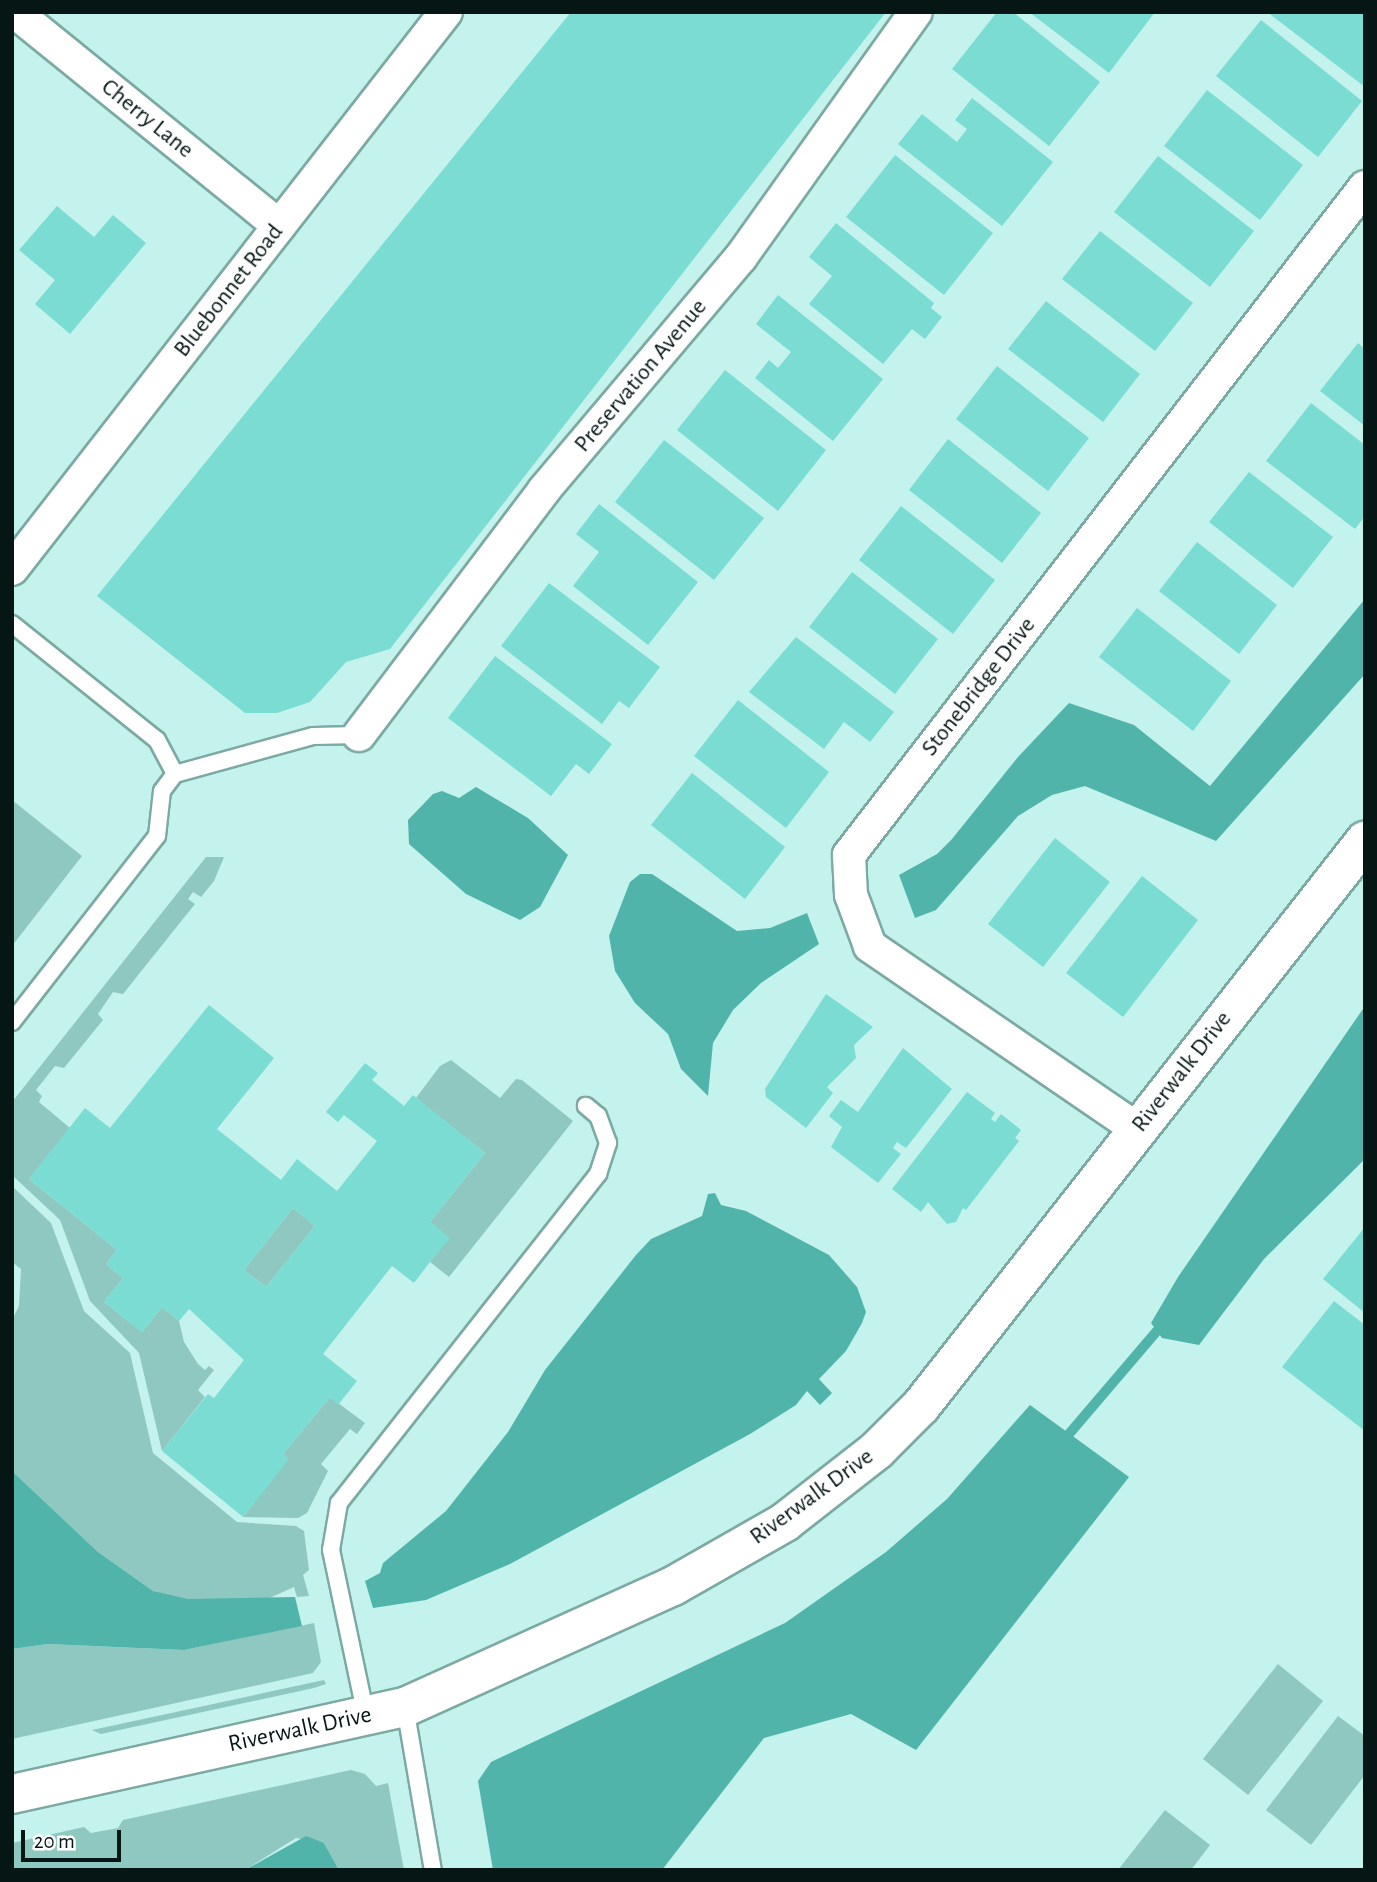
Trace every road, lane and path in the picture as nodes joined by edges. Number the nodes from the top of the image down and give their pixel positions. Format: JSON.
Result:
{"nodes":[{"id":1,"x":15,"y":12,"type":"edge"},
{"id":2,"x":446,"y":12,"type":"edge"},
{"id":3,"x":916,"y":12,"type":"edge"},
{"id":4,"x":1365,"y":187,"type":"edge"},
{"id":5,"x":279,"y":226,"type":"junction"},
{"id":6,"x":12,"y":569,"type":"edge"},
{"id":7,"x":12,"y":624,"type":"edge"},
{"id":8,"x":359,"y":735,"type":"joint"},
{"id":9,"x":175,"y":774,"type":"junction"},
{"id":10,"x":1365,"y":841,"type":"edge"},
{"id":11,"x":12,"y":1022,"type":"edge"},
{"id":12,"x":586,"y":1106,"type":"dead end"},
{"id":13,"x":1137,"y":1129,"type":"junction"},
{"id":14,"x":405,"y":1707,"type":"junction"},
{"id":15,"x":366,"y":1716,"type":"junction"},
{"id":16,"x":12,"y":1794,"type":"edge"},
{"id":17,"x":433,"y":1870,"type":"edge"}],
"edges":[{"from":1,"to":5,"type":"street","name":"Cherry Lane"},
{"from":2,"to":5,"type":"street","name":"Bluebonnet Road"},
{"from":3,"to":8,"type":"street","name":"Preservation Avenue"},
{"from":4,"to":13,"type":"street","name":"Stonebridge Drive"},
{"from":5,"to":6,"type":"street","name":"Bluebonnet Road"},
{"from":7,"to":9,"type":"lane"},
{"from":8,"to":9,"type":"lane"},
{"from":9,"to":11,"type":"lane"},
{"from":10,"to":13,"type":"street","name":"Riverwalk Drive"},
{"from":12,"to":15,"type":"lane"},
{"from":13,"to":14,"type":"street","name":"Riverwalk Drive"},
{"from":14,"to":15,"type":"street","name":"Riverwalk Drive"},
{"from":14,"to":17,"type":"lane"},
{"from":15,"to":16,"type":"street","name":"Riverwalk Drive"}]}
